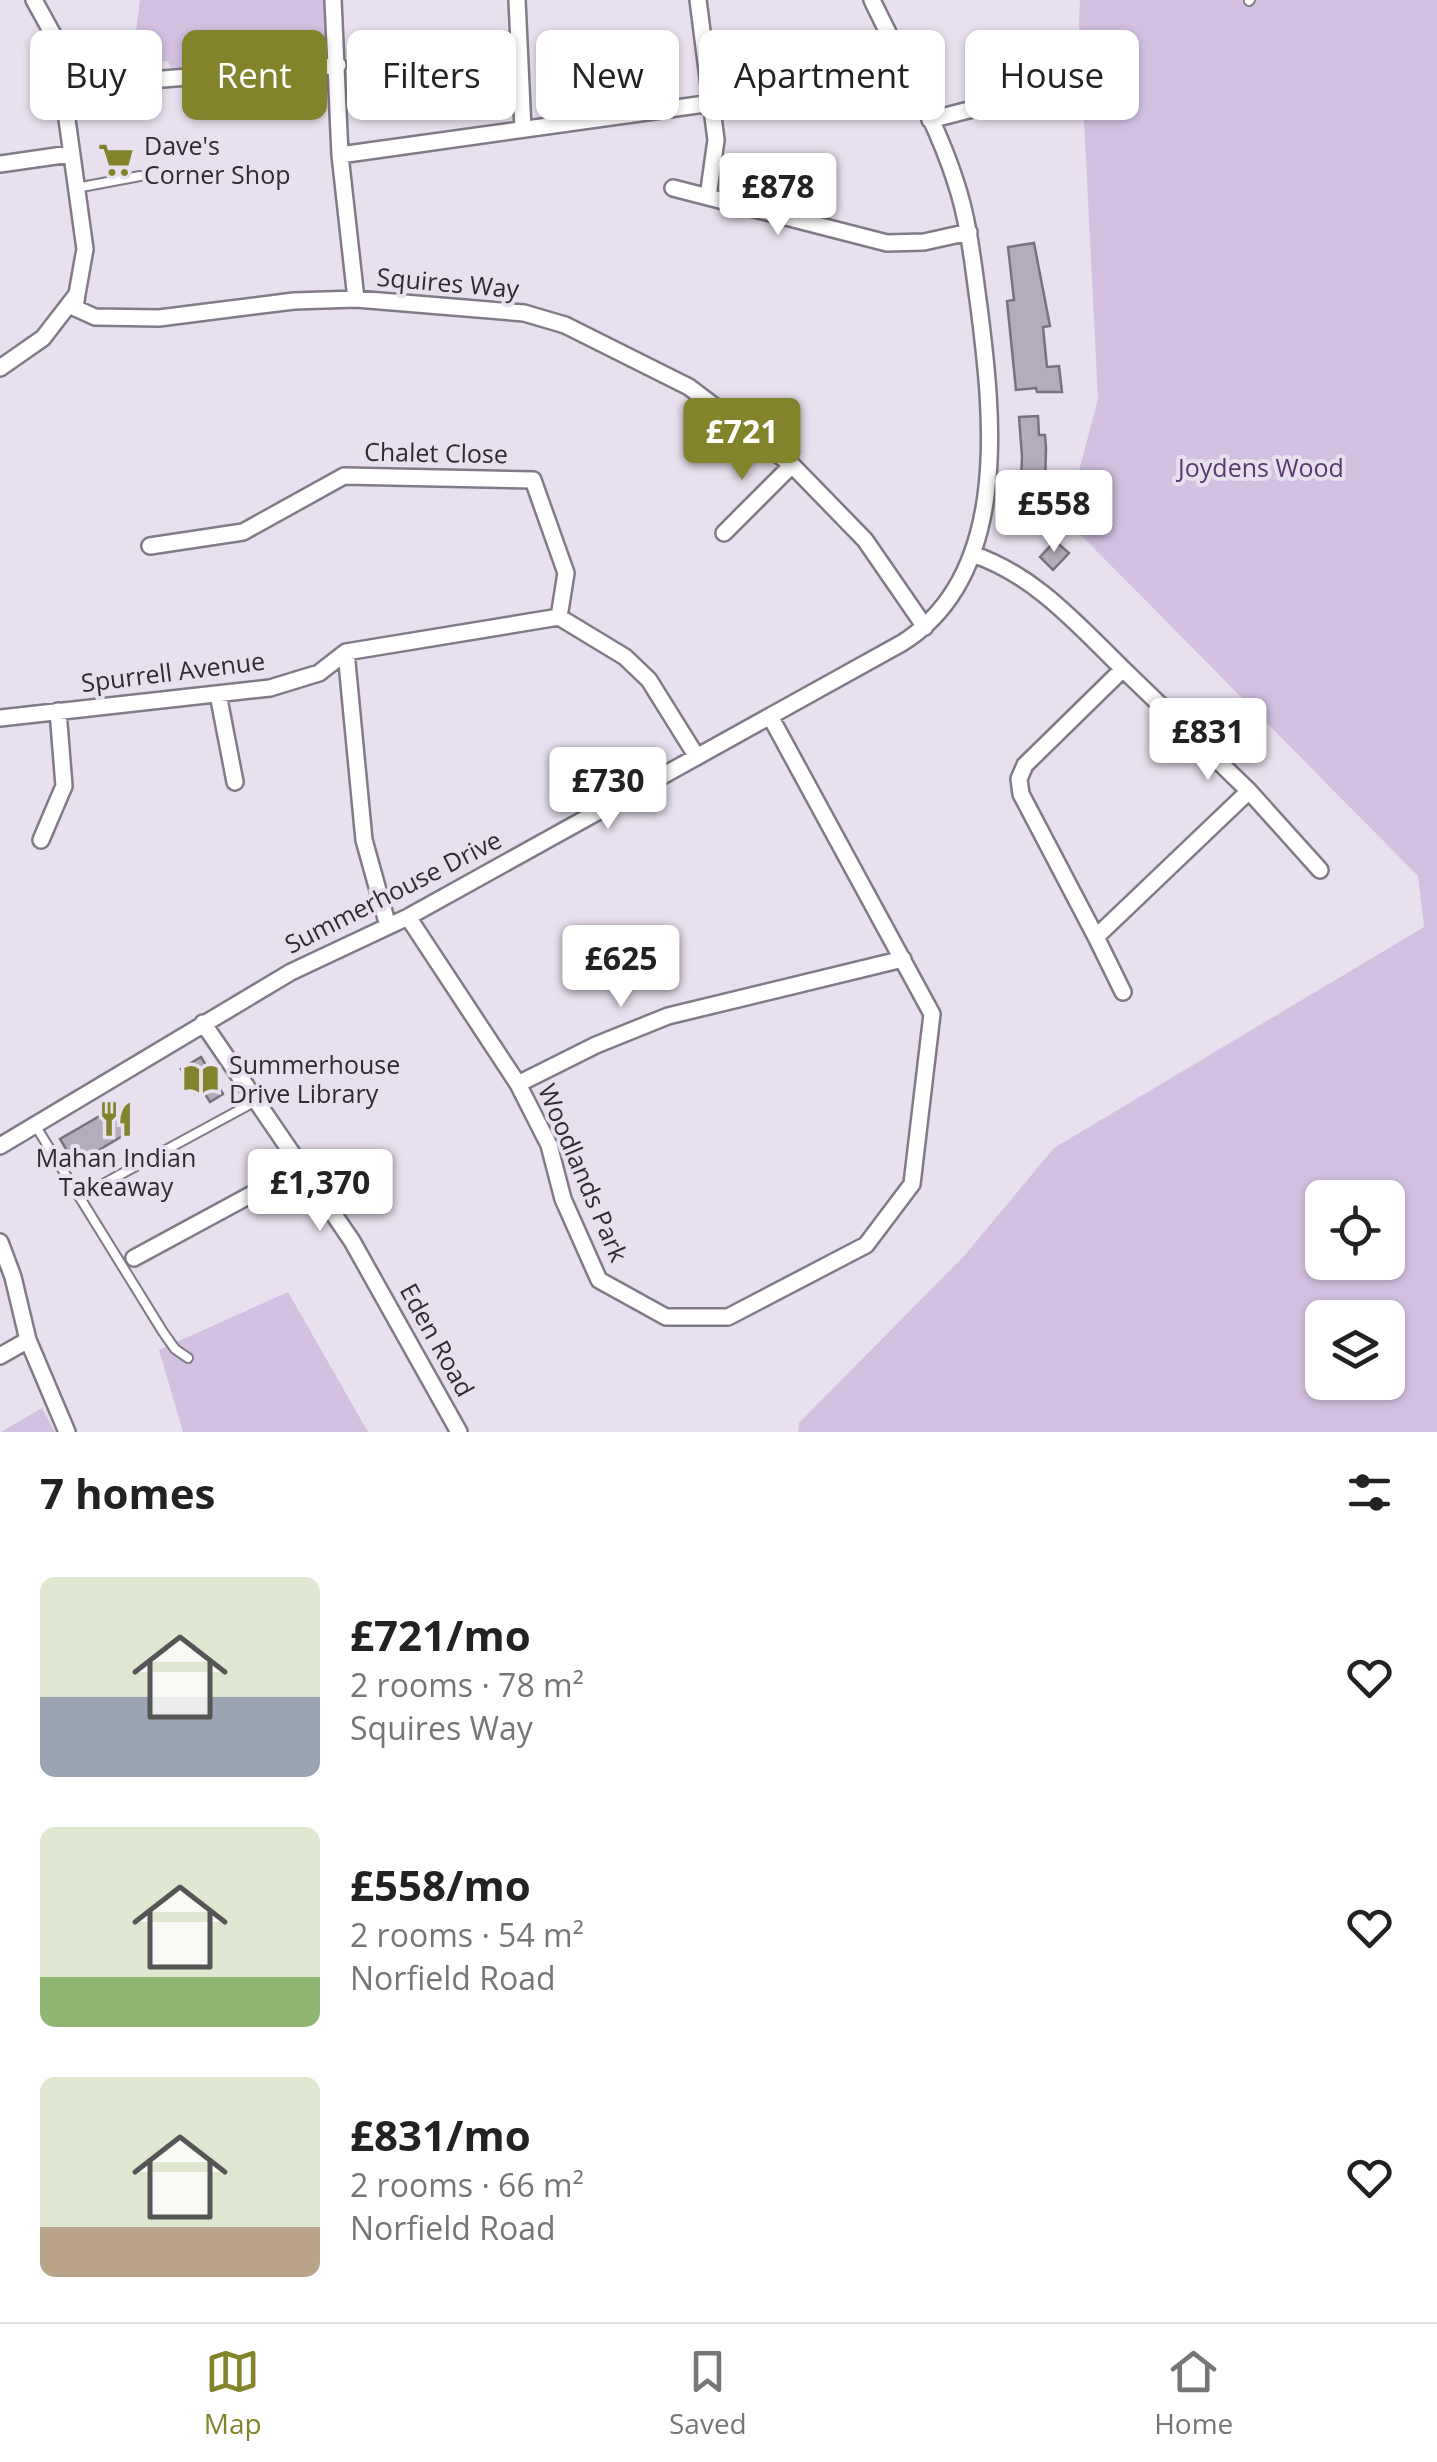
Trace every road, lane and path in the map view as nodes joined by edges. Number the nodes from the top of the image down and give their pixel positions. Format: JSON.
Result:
{"nodes":[{"id":1,"x":34,"y":0,"type":"edge"},
{"id":2,"x":334,"y":0,"type":"edge"},
{"id":3,"x":516,"y":0,"type":"edge"},
{"id":4,"x":698,"y":0,"type":"edge"},
{"id":5,"x":872,"y":0,"type":"edge"},
{"id":6,"x":702,"y":30,"type":"edge"},
{"id":7,"x":886,"y":30,"type":"edge"},
{"id":8,"x":338,"y":65,"type":"junction"},
{"id":9,"x":163,"y":80,"type":"dead end"},
{"id":10,"x":699,"y":104,"type":"edge"},
{"id":11,"x":714,"y":120,"type":"edge"},
{"id":12,"x":930,"y":120,"type":"edge"},
{"id":13,"x":523,"y":129,"type":"junction"},
{"id":14,"x":70,"y":154,"type":"junction"},
{"id":15,"x":340,"y":155,"type":"junction"},
{"id":16,"x":0,"y":164,"type":"edge"},
{"id":17,"x":140,"y":176,"type":"dead end"},
{"id":18,"x":76,"y":188,"type":"junction"},
{"id":19,"x":673,"y":188,"type":"dead end"},
{"id":20,"x":708,"y":196,"type":"junction"},
{"id":21,"x":969,"y":232,"type":"junction"},
{"id":22,"x":77,"y":294,"type":"junction"},
{"id":23,"x":356,"y":299,"type":"junction"},
{"id":24,"x":0,"y":368,"type":"edge"},
{"id":25,"x":792,"y":465,"type":"junction"},
{"id":26,"x":724,"y":533,"type":"dead end"},
{"id":27,"x":150,"y":546,"type":"dead end"},
{"id":28,"x":972,"y":554,"type":"junction"},
{"id":29,"x":559,"y":618,"type":"junction"},
{"id":30,"x":925,"y":627,"type":"junction"},
{"id":31,"x":346,"y":652,"type":"junction"},
{"id":32,"x":1123,"y":670,"type":"junction"},
{"id":33,"x":218,"y":694,"type":"junction"},
{"id":34,"x":58,"y":710,"type":"junction"},
{"id":35,"x":770,"y":716,"type":"junction"},
{"id":36,"x":0,"y":718,"type":"edge"},
{"id":37,"x":698,"y":757,"type":"junction"},
{"id":38,"x":234,"y":782,"type":"dead end"},
{"id":39,"x":1249,"y":791,"type":"junction"},
{"id":40,"x":40,"y":840,"type":"dead end"},
{"id":41,"x":1320,"y":870,"type":"dead end"},
{"id":42,"x":408,"y":917,"type":"junction"},
{"id":43,"x":388,"y":926,"type":"junction"},
{"id":44,"x":1096,"y":938,"type":"junction"},
{"id":45,"x":902,"y":959,"type":"junction"},
{"id":46,"x":1123,"y":992,"type":"dead end"},
{"id":47,"x":203,"y":1023,"type":"junction"},
{"id":48,"x":518,"y":1084,"type":"junction"},
{"id":49,"x":256,"y":1100,"type":"junction"},
{"id":50,"x":35,"y":1125,"type":"junction"},
{"id":51,"x":0,"y":1146,"type":"edge"},
{"id":52,"x":302,"y":1167,"type":"junction"},
{"id":53,"x":79,"y":1197,"type":"junction"},
{"id":54,"x":0,"y":1242,"type":"edge"},
{"id":55,"x":134,"y":1258,"type":"dead end"},
{"id":56,"x":28,"y":1340,"type":"junction"},
{"id":57,"x":0,"y":1356,"type":"edge"},
{"id":58,"x":188,"y":1358,"type":"dead end"},
{"id":59,"x":67,"y":1432,"type":"edge"},
{"id":60,"x":459,"y":1432,"type":"edge"}],
"edges":[{"from":1,"to":14,"type":"street"},
{"from":2,"to":8,"type":"street"},
{"from":3,"to":13,"type":"street"},
{"from":4,"to":6,"type":"street"},
{"from":5,"to":7,"type":"street","name":"Summerhouse Drive"},
{"from":8,"to":9,"type":"street"},
{"from":8,"to":15,"type":"street"},
{"from":10,"to":13,"type":"street"},
{"from":11,"to":20,"type":"street"},
{"from":12,"to":21,"type":"street","name":"Summerhouse Drive"},
{"from":13,"to":15,"type":"street"},
{"from":14,"to":16,"type":"street"},
{"from":14,"to":18,"type":"street"},
{"from":15,"to":23,"type":"street"},
{"from":17,"to":18,"type":"lane"},
{"from":18,"to":22,"type":"street"},
{"from":19,"to":20,"type":"street"},
{"from":20,"to":21,"type":"street"},
{"from":21,"to":28,"type":"street","name":"Summerhouse Drive"},
{"from":22,"to":23,"type":"street","name":"Squires Way"},
{"from":22,"to":24,"type":"street"},
{"from":23,"to":25,"type":"street","name":"Squires Way"},
{"from":25,"to":26,"type":"street"},
{"from":25,"to":30,"type":"street","name":"Squires Way"},
{"from":27,"to":29,"type":"street","name":"Chalet Close"},
{"from":28,"to":30,"type":"street","name":"Summerhouse Drive"},
{"from":28,"to":32,"type":"street"},
{"from":29,"to":31,"type":"street","name":"Spurrell Avenue"},
{"from":29,"to":37,"type":"street"},
{"from":30,"to":35,"type":"street","name":"Summerhouse Drive"},
{"from":31,"to":33,"type":"street","name":"Spurrell Avenue"},
{"from":31,"to":43,"type":"street"},
{"from":32,"to":39,"type":"street"},
{"from":32,"to":44,"type":"street"},
{"from":33,"to":34,"type":"street","name":"Spurrell Avenue"},
{"from":33,"to":38,"type":"street"},
{"from":34,"to":36,"type":"street","name":"Spurrell Avenue"},
{"from":34,"to":40,"type":"street"},
{"from":35,"to":37,"type":"street","name":"Summerhouse Drive"},
{"from":35,"to":45,"type":"street","name":"Woodlands Park"},
{"from":37,"to":42,"type":"street","name":"Summerhouse Drive"},
{"from":39,"to":41,"type":"street"},
{"from":39,"to":44,"type":"street"},
{"from":42,"to":43,"type":"street","name":"Summerhouse Drive"},
{"from":42,"to":48,"type":"street","name":"Woodlands Park"},
{"from":43,"to":47,"type":"street","name":"Summerhouse Drive"},
{"from":44,"to":46,"type":"street"},
{"from":45,"to":48,"type":"street","name":"Woodlands Park"},
{"from":45,"to":48,"type":"street","name":"Woodlands Park"},
{"from":47,"to":49,"type":"street","name":"Eden Road"},
{"from":47,"to":50,"type":"street","name":"Summerhouse Drive"},
{"from":49,"to":52,"type":"street","name":"Eden Road"},
{"from":49,"to":53,"type":"lane"},
{"from":50,"to":51,"type":"street","name":"Summerhouse Drive"},
{"from":50,"to":53,"type":"lane"},
{"from":52,"to":55,"type":"street"},
{"from":52,"to":60,"type":"street","name":"Eden Road"},
{"from":53,"to":58,"type":"lane"},
{"from":54,"to":56,"type":"street"},
{"from":56,"to":57,"type":"street"},
{"from":56,"to":59,"type":"street"}]}
